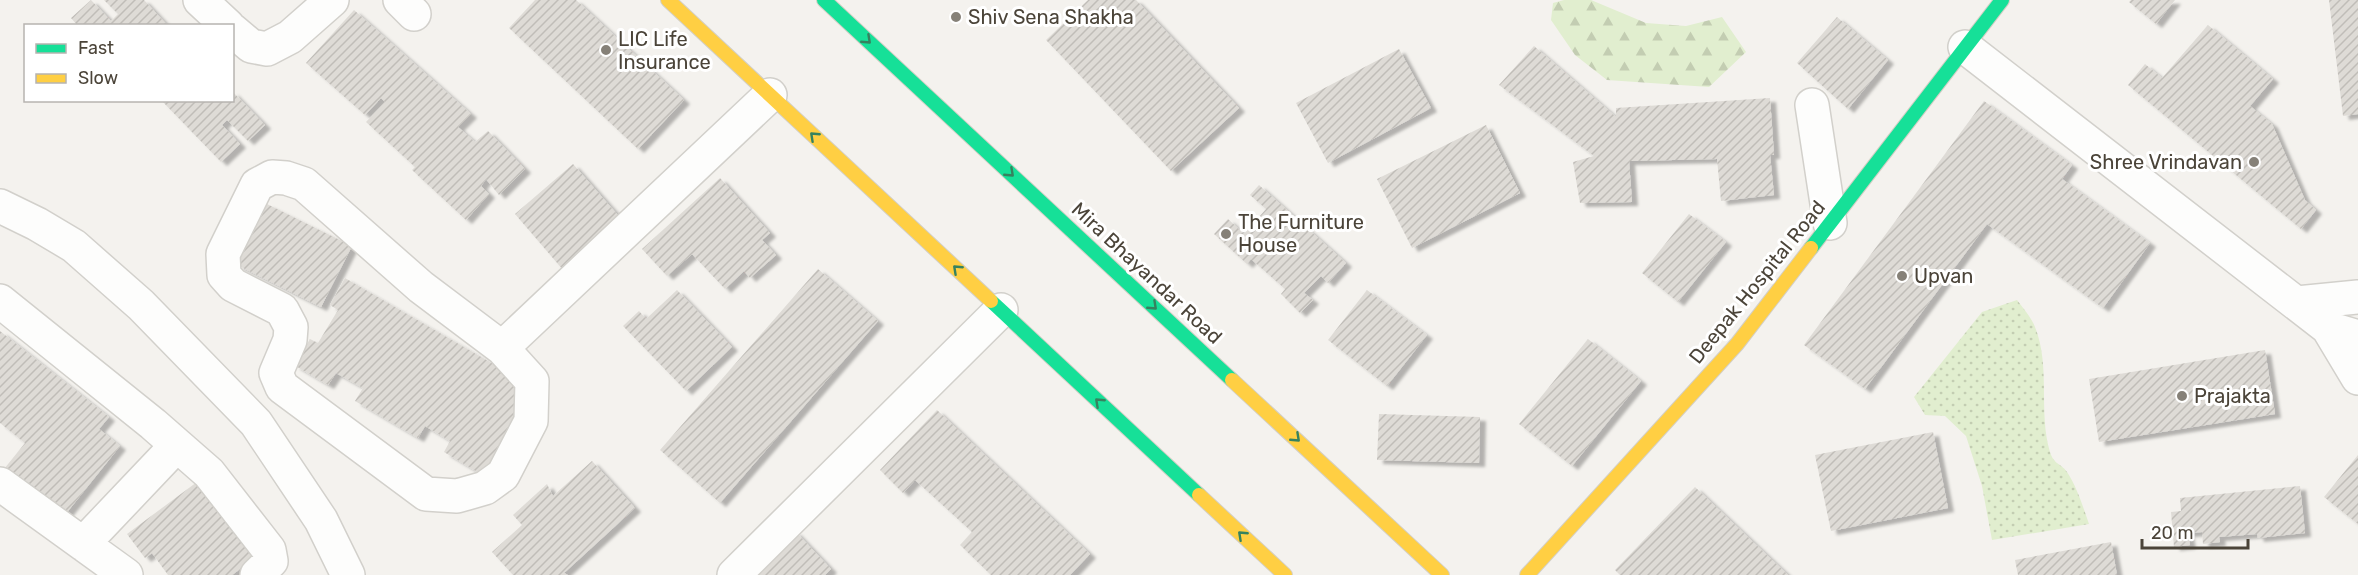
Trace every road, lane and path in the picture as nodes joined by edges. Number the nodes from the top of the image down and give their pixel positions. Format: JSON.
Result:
{"nodes":[{"id":1,"x":200,"y":0,"type":"edge"},
{"id":2,"x":332,"y":0,"type":"edge"},
{"id":3,"x":668,"y":0,"type":"edge"},
{"id":4,"x":824,"y":0,"type":"edge"},
{"id":5,"x":2002,"y":0,"type":"edge"},
{"id":6,"x":226,"y":24,"type":"edge"},
{"id":7,"x":234,"y":32,"type":"edge"},
{"id":8,"x":1965,"y":47,"type":"junction"},
{"id":9,"x":770,"y":95,"type":"junction"},
{"id":10,"x":1812,"y":105,"type":"dead end"},
{"id":11,"x":0,"y":206,"type":"edge"},
{"id":12,"x":1830,"y":223,"type":"junction"},
{"id":13,"x":2358,"y":297,"type":"edge"},
{"id":14,"x":0,"y":301,"type":"edge"},
{"id":15,"x":2297,"y":303,"type":"junction"},
{"id":16,"x":1001,"y":310,"type":"junction"},
{"id":17,"x":2343,"y":332,"type":"edge"},
{"id":18,"x":502,"y":348,"type":"junction"},
{"id":19,"x":2358,"y":378,"type":"edge"},
{"id":20,"x":177,"y":445,"type":"junction"},
{"id":21,"x":0,"y":484,"type":"edge"},
{"id":22,"x":83,"y":544,"type":"junction"},
{"id":23,"x":126,"y":575,"type":"edge"},
{"id":24,"x":257,"y":575,"type":"edge"},
{"id":25,"x":348,"y":575,"type":"edge"},
{"id":26,"x":734,"y":575,"type":"edge"},
{"id":27,"x":1285,"y":575,"type":"edge"},
{"id":28,"x":1443,"y":575,"type":"edge"},
{"id":29,"x":1527,"y":575,"type":"edge"}],
"edges":[{"from":1,"to":6,"type":"street"},
{"from":2,"to":7,"type":"street"},
{"from":3,"to":9,"type":"main road"},
{"from":4,"to":28,"type":"main road","name":"Mira Bhayandar Road","one_way":true},
{"from":5,"to":8,"type":"main road","name":"Deepak Hospital Road"},
{"from":8,"to":12,"type":"main road","name":"Deepak Hospital Road"},
{"from":8,"to":15,"type":"street"},
{"from":16,"to":9,"type":"main road","one_way":true},
{"from":9,"to":18,"type":"street"},
{"from":10,"to":12,"type":"street"},
{"from":11,"to":25,"type":"street"},
{"from":12,"to":29,"type":"main road","name":"Deepak Hospital Road"},
{"from":13,"to":15,"type":"street"},
{"from":14,"to":20,"type":"street"},
{"from":15,"to":17,"type":"street"},
{"from":16,"to":26,"type":"street"},
{"from":27,"to":16,"type":"main road","one_way":true},
{"from":17,"to":19,"type":"street"},
{"from":18,"to":18,"type":"street"},
{"from":20,"to":22,"type":"street"},
{"from":20,"to":24,"type":"street"},
{"from":21,"to":22,"type":"street"},
{"from":22,"to":23,"type":"street"}]}
